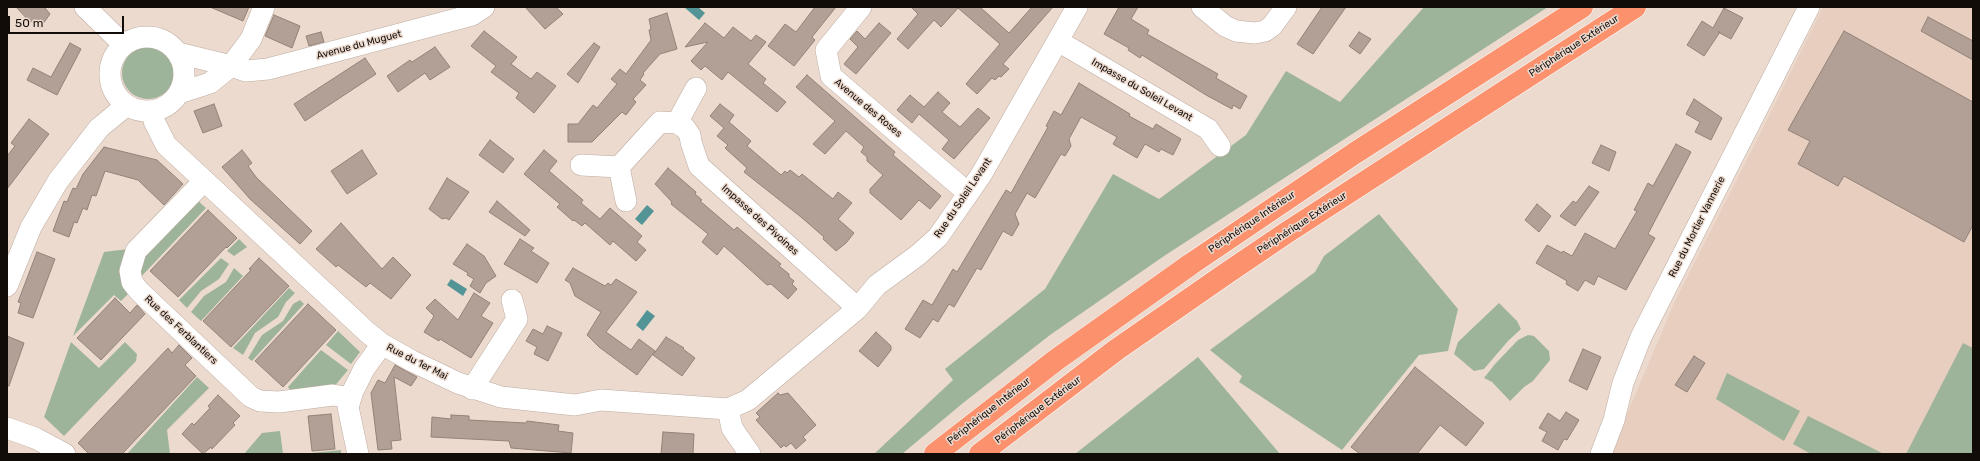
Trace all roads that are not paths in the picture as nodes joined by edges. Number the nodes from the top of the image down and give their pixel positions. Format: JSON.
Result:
{"nodes":[{"id":1,"x":85,"y":7,"type":"edge"},
{"id":2,"x":264,"y":7,"type":"edge"},
{"id":3,"x":484,"y":7,"type":"edge"},
{"id":4,"x":861,"y":7,"type":"edge"},
{"id":5,"x":1077,"y":7,"type":"edge"},
{"id":6,"x":1202,"y":7,"type":"edge"},
{"id":7,"x":1286,"y":7,"type":"edge"},
{"id":8,"x":1582,"y":7,"type":"edge"},
{"id":9,"x":1635,"y":7,"type":"edge"},
{"id":10,"x":1809,"y":7,"type":"edge"},
{"id":11,"x":1058,"y":41,"type":"junction"},
{"id":12,"x":124,"y":45,"type":"junction"},
{"id":13,"x":178,"y":53,"type":"junction"},
{"id":14,"x":231,"y":66,"type":"junction"},
{"id":15,"x":696,"y":88,"type":"dead end"},
{"id":16,"x":179,"y":93,"type":"junction"},
{"id":17,"x":127,"y":105,"type":"junction"},
{"id":18,"x":154,"y":111,"type":"junction"},
{"id":19,"x":677,"y":123,"type":"junction"},
{"id":20,"x":1220,"y":146,"type":"dead end"},
{"id":21,"x":581,"y":165,"type":"dead end"},
{"id":22,"x":619,"y":167,"type":"junction"},
{"id":23,"x":204,"y":181,"type":"junction"},
{"id":24,"x":968,"y":193,"type":"junction"},
{"id":25,"x":626,"y":201,"type":"dead end"},
{"id":26,"x":7,"y":286,"type":"edge"},
{"id":27,"x":512,"y":300,"type":"dead end"},
{"id":28,"x":857,"y":309,"type":"junction"},
{"id":29,"x":382,"y":344,"type":"junction"},
{"id":30,"x":472,"y":389,"type":"junction"},
{"id":31,"x":351,"y":398,"type":"junction"},
{"id":32,"x":728,"y":409,"type":"junction"},
{"id":33,"x":7,"y":428,"type":"edge"},
{"id":34,"x":65,"y":454,"type":"edge"},
{"id":35,"x":358,"y":454,"type":"edge"},
{"id":36,"x":750,"y":454,"type":"edge"},
{"id":37,"x":934,"y":454,"type":"edge"},
{"id":38,"x":980,"y":454,"type":"edge"},
{"id":39,"x":1601,"y":454,"type":"edge"}],
"edges":[{"from":1,"to":12,"type":"street"},
{"from":2,"to":14,"type":"street"},
{"from":3,"to":14,"type":"street","name":"Avenue du Muguet"},
{"from":4,"to":24,"type":"street","name":"Avenue des Roses"},
{"from":5,"to":11,"type":"street","name":"Rue du Soleil Levant"},
{"from":6,"to":7,"type":"street"},
{"from":8,"to":37,"type":"highway","name":"Périphérique Intérieur"},
{"from":9,"to":38,"type":"highway","name":"Périphérique Extérieur"},
{"from":10,"to":39,"type":"street","name":"Rue du Mortier Vannerie"},
{"from":11,"to":20,"type":"street","name":"Impasse du Soleil Levant"},
{"from":11,"to":24,"type":"street","name":"Rue du Soleil Levant"},
{"from":12,"to":13,"type":"street"},
{"from":12,"to":17,"type":"street"},
{"from":13,"to":14,"type":"street","name":"Avenue du Muguet"},
{"from":13,"to":16,"type":"street"},
{"from":14,"to":16,"type":"street"},
{"from":15,"to":19,"type":"street"},
{"from":16,"to":18,"type":"street"},
{"from":17,"to":18,"type":"street"},
{"from":17,"to":26,"type":"street"},
{"from":18,"to":23,"type":"street","name":"Rue du 1er Mai"},
{"from":19,"to":22,"type":"street"},
{"from":19,"to":28,"type":"street","name":"Impasse des Pivoines"},
{"from":21,"to":22,"type":"street"},
{"from":22,"to":25,"type":"street"},
{"from":23,"to":29,"type":"street","name":"Rue du 1er Mai"},
{"from":23,"to":31,"type":"street","name":"Rue des Ferblantiers"},
{"from":24,"to":28,"type":"street","name":"Rue du Soleil Levant"},
{"from":27,"to":30,"type":"street"},
{"from":28,"to":32,"type":"street","name":"Rue du Soleil Levant"},
{"from":29,"to":30,"type":"street","name":"Rue du 1er Mai"},
{"from":29,"to":31,"type":"street"},
{"from":30,"to":32,"type":"street","name":"Rue du 1er Mai"},
{"from":31,"to":35,"type":"street"},
{"from":32,"to":36,"type":"street"},
{"from":33,"to":34,"type":"street"}]}
